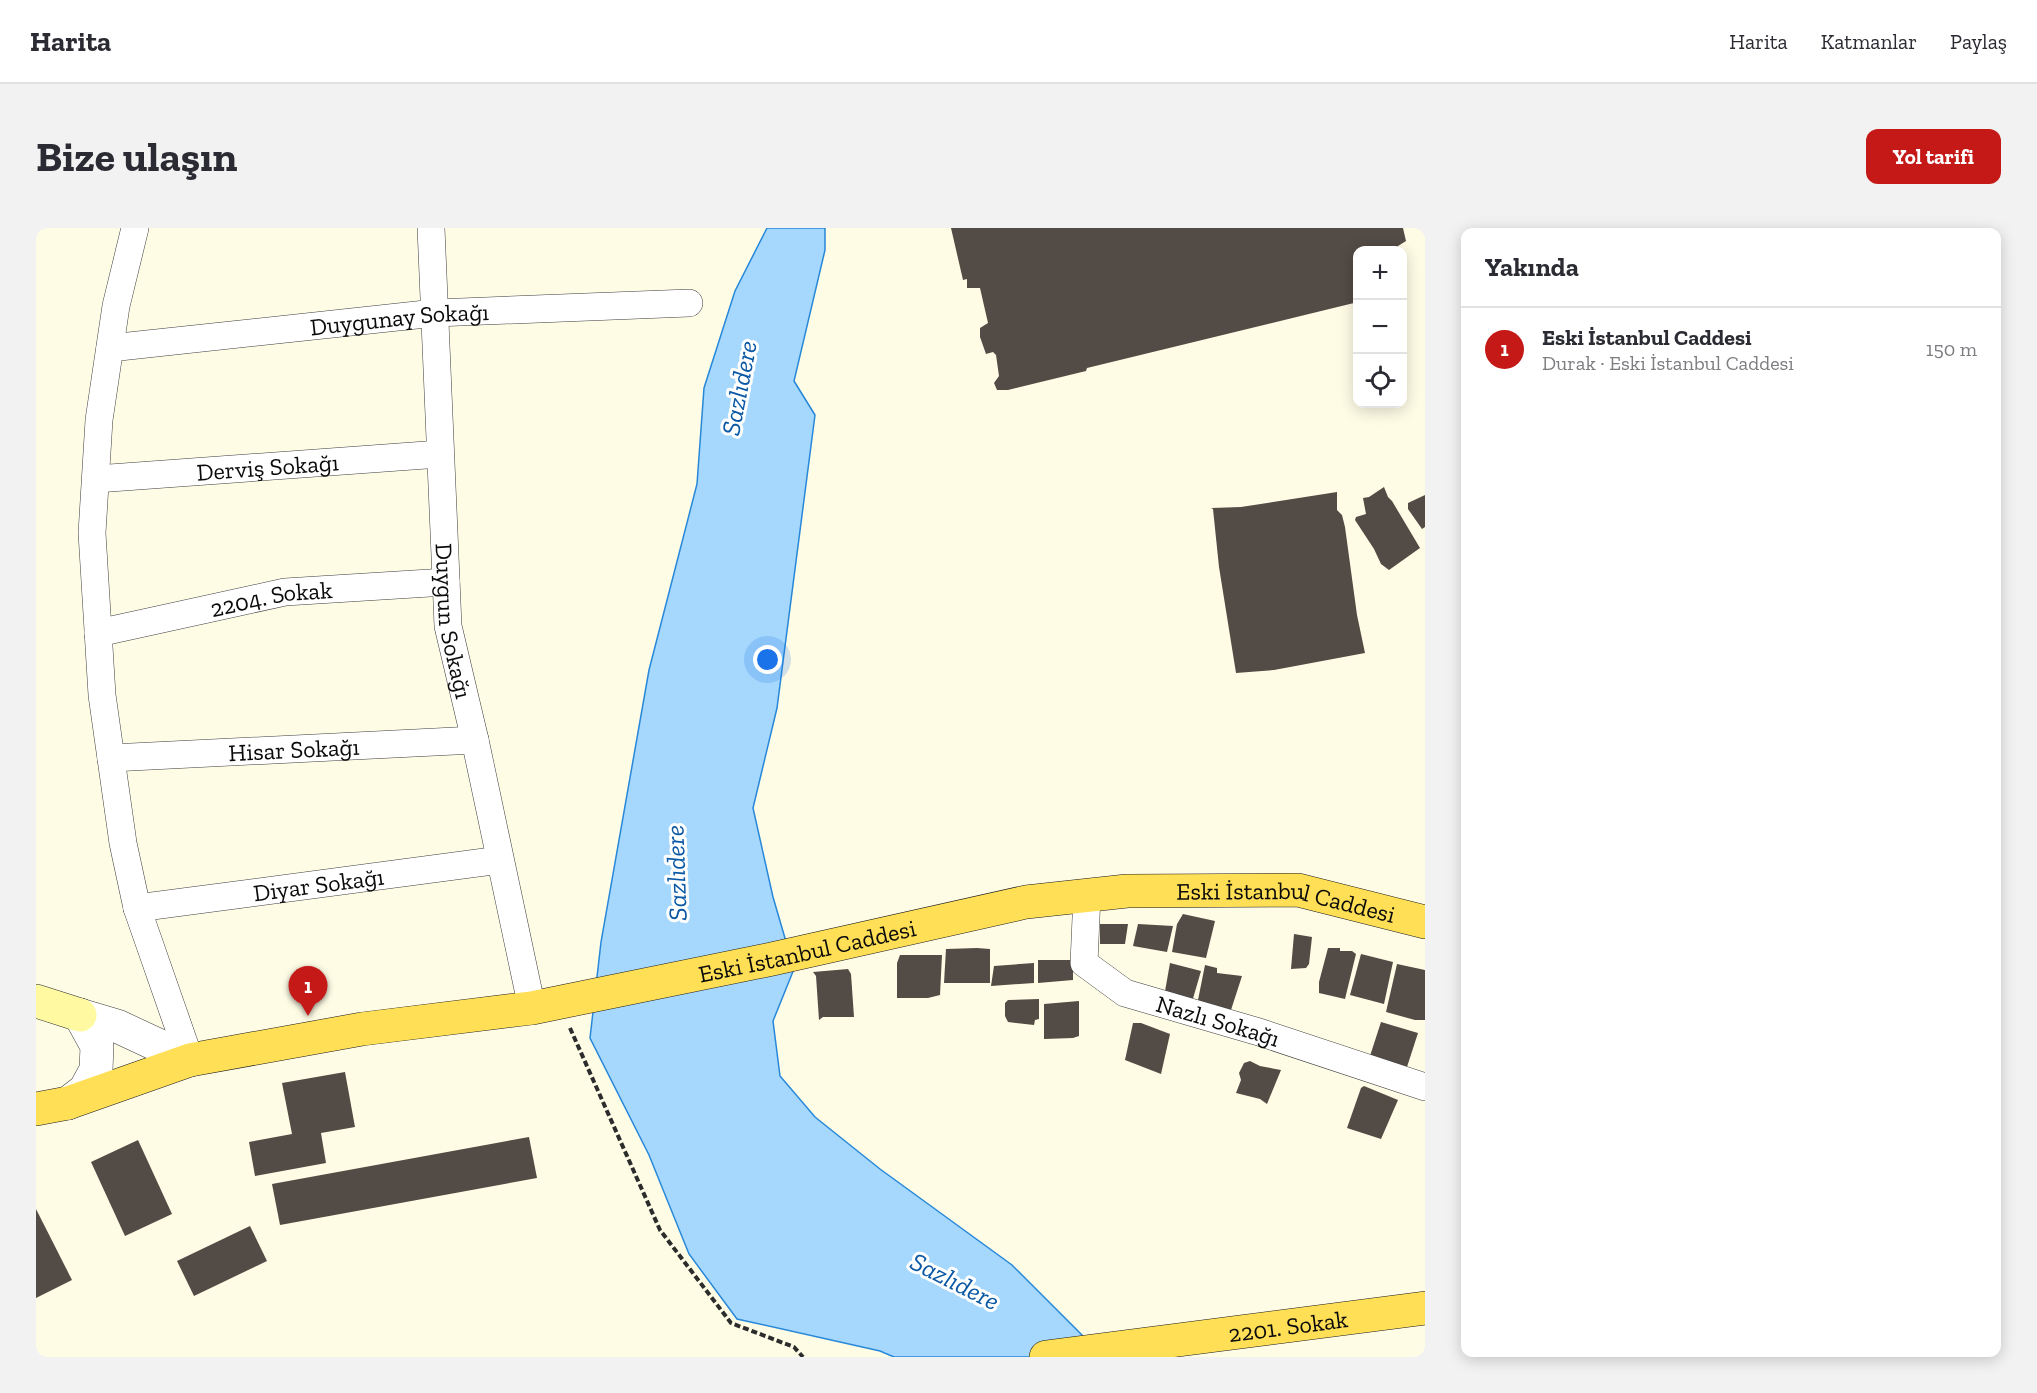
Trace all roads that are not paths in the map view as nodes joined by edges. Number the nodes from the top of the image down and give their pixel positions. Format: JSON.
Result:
{"nodes":[{"id":1,"x":135,"y":228,"type":"edge"},
{"id":2,"x":431,"y":228,"type":"edge"},
{"id":3,"x":689,"y":303,"type":"dead end"},
{"id":4,"x":435,"y":313,"type":"junction"},
{"id":5,"x":110,"y":348,"type":"junction"},
{"id":6,"x":440,"y":454,"type":"junction"},
{"id":7,"x":96,"y":479,"type":"junction"},
{"id":8,"x":446,"y":582,"type":"junction"},
{"id":9,"x":98,"y":633,"type":"junction"},
{"id":10,"x":475,"y":740,"type":"junction"},
{"id":11,"x":111,"y":758,"type":"junction"},
{"id":12,"x":501,"y":860,"type":"junction"},
{"id":13,"x":1087,"y":895,"type":"junction"},
{"id":14,"x":137,"y":908,"type":"junction"},
{"id":15,"x":1425,"y":922,"type":"edge"},
{"id":16,"x":36,"y":1001,"type":"edge"},
{"id":17,"x":554,"y":1004,"type":"junction"},
{"id":18,"x":80,"y":1015,"type":"junction"},
{"id":19,"x":190,"y":1060,"type":"junction"},
{"id":20,"x":1425,"y":1087,"type":"edge"},
{"id":21,"x":52,"y":1106,"type":"edge"},
{"id":22,"x":36,"y":1131,"type":"edge"},
{"id":23,"x":1425,"y":1308,"type":"edge"},
{"id":24,"x":1046,"y":1357,"type":"edge"}],
"edges":[{"from":1,"to":5,"type":"street"},
{"from":2,"to":4,"type":"street","name":"Duygun Sokağı"},
{"from":3,"to":4,"type":"street","name":"Duygunay Sokağı"},
{"from":4,"to":5,"type":"street","name":"Duygunay Sokağı"},
{"from":4,"to":6,"type":"street","name":"Duygun Sokağı"},
{"from":5,"to":7,"type":"street"},
{"from":6,"to":7,"type":"street","name":"Derviş Sokağı"},
{"from":6,"to":8,"type":"street","name":"Duygun Sokağı"},
{"from":7,"to":9,"type":"street"},
{"from":8,"to":9,"type":"street","name":"2204. Sokak"},
{"from":8,"to":10,"type":"street","name":"Duygun Sokağı"},
{"from":9,"to":11,"type":"street"},
{"from":10,"to":11,"type":"street","name":"Hisar Sokağı"},
{"from":10,"to":12,"type":"street","name":"Duygun Sokağı"},
{"from":11,"to":14,"type":"street"},
{"from":12,"to":14,"type":"street","name":"Diyar Sokağı"},
{"from":12,"to":17,"type":"street","name":"Duygun Sokağı"},
{"from":13,"to":15,"type":"main road","name":"Eski İstanbul Caddesi"},
{"from":13,"to":17,"type":"main road","name":"Eski İstanbul Caddesi"},
{"from":13,"to":20,"type":"street","name":"Nazlı Sokağı"},
{"from":14,"to":19,"type":"street"},
{"from":16,"to":18,"type":"main road"},
{"from":17,"to":19,"type":"main road","name":"Eski İstanbul Caddesi"},
{"from":18,"to":19,"type":"street"},
{"from":18,"to":21,"type":"street"},
{"from":19,"to":21,"type":"main road","name":"Eski İstanbul Caddesi"},
{"from":21,"to":22,"type":"main road"},
{"from":23,"to":24,"type":"main road","name":"2201. Sokak"}]}
